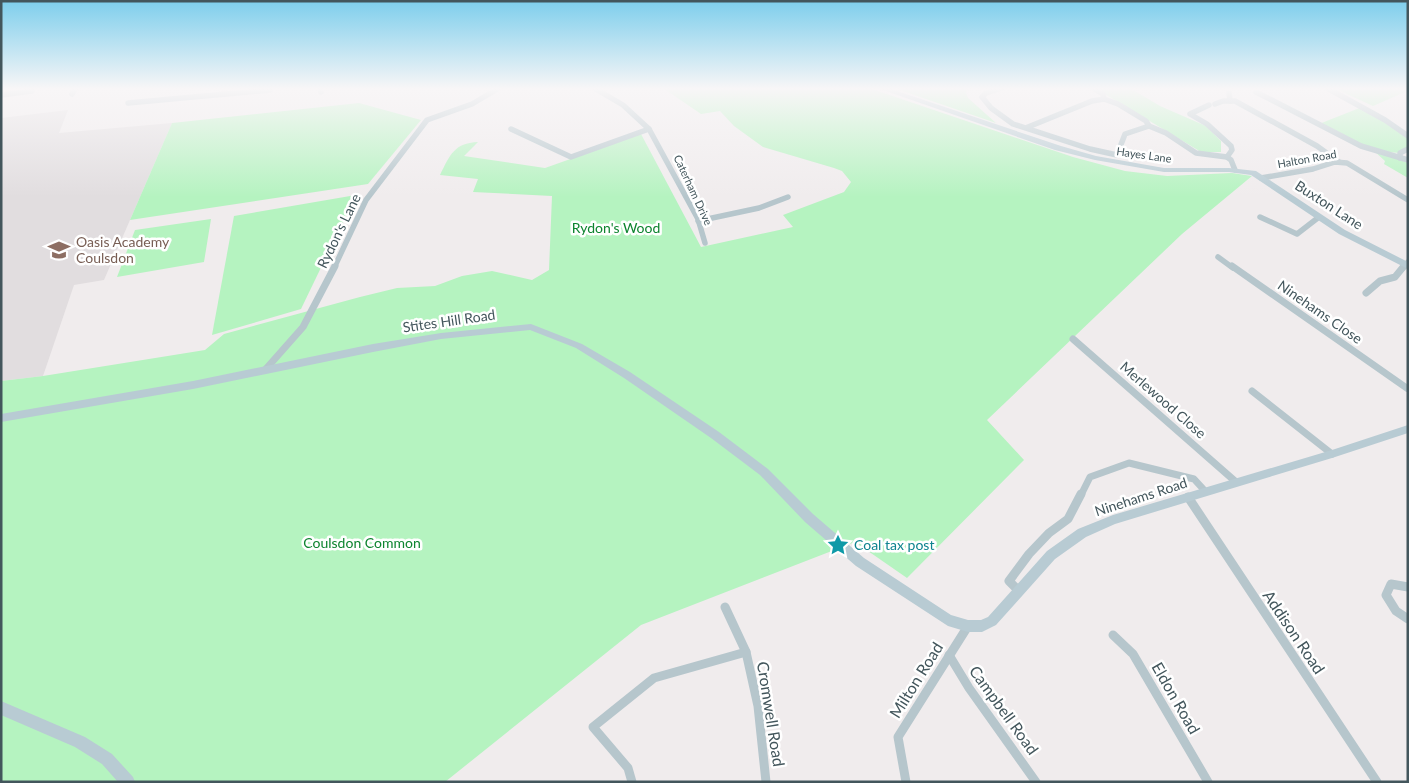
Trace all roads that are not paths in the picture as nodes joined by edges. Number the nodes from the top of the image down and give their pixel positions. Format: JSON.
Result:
{"nodes":[{"id":1,"x":424,"y":125,"type":"edge"},
{"id":2,"x":644,"y":125,"type":"edge"},
{"id":3,"x":989,"y":125,"type":"edge"},
{"id":4,"x":1016,"y":125,"type":"edge"},
{"id":5,"x":1034,"y":125,"type":"edge"},
{"id":6,"x":1208,"y":125,"type":"edge"},
{"id":7,"x":1279,"y":125,"type":"edge"},
{"id":8,"x":1319,"y":125,"type":"edge"},
{"id":9,"x":1392,"y":125,"type":"edge"},
{"id":10,"x":1149,"y":126,"type":"joint"},
{"id":11,"x":1028,"y":127,"type":"junction"},
{"id":12,"x":511,"y":129,"type":"dead end"},
{"id":13,"x":649,"y":129,"type":"junction"},
{"id":14,"x":1408,"y":136,"type":"edge"},
{"id":15,"x":1408,"y":149,"type":"edge"},
{"id":16,"x":1227,"y":157,"type":"junction"},
{"id":17,"x":1400,"y":158,"type":"junction"},
{"id":18,"x":1408,"y":160,"type":"edge"},
{"id":19,"x":1339,"y":162,"type":"junction"},
{"id":20,"x":1235,"y":170,"type":"junction"},
{"id":21,"x":1261,"y":178,"type":"junction"},
{"id":22,"x":788,"y":198,"type":"dead end"},
{"id":23,"x":1408,"y":200,"type":"edge"},
{"id":24,"x":1260,"y":217,"type":"dead end"},
{"id":25,"x":1319,"y":217,"type":"junction"},
{"id":26,"x":698,"y":221,"type":"junction"},
{"id":27,"x":705,"y":243,"type":"dead end"},
{"id":28,"x":1218,"y":256,"type":"dead end"},
{"id":29,"x":1407,"y":264,"type":"edge"},
{"id":30,"x":1366,"y":294,"type":"dead end"},
{"id":31,"x":1073,"y":339,"type":"dead end"},
{"id":32,"x":265,"y":370,"type":"junction"},
{"id":33,"x":1408,"y":389,"type":"edge"},
{"id":34,"x":1252,"y":391,"type":"dead end"},
{"id":35,"x":1,"y":418,"type":"edge"},
{"id":36,"x":1407,"y":432,"type":"edge"},
{"id":37,"x":1332,"y":454,"type":"junction"},
{"id":38,"x":1236,"y":482,"type":"junction"},
{"id":39,"x":1205,"y":491,"type":"junction"},
{"id":40,"x":1188,"y":497,"type":"junction"},
{"id":41,"x":1408,"y":587,"type":"edge"},
{"id":42,"x":1019,"y":591,"type":"junction"},
{"id":43,"x":725,"y":607,"type":"dead end"},
{"id":44,"x":1408,"y":619,"type":"edge"},
{"id":45,"x":968,"y":626,"type":"junction"},
{"id":46,"x":1113,"y":635,"type":"dead end"},
{"id":47,"x":746,"y":652,"type":"junction"},
{"id":48,"x":949,"y":655,"type":"junction"},
{"id":49,"x":1,"y":708,"type":"edge"},
{"id":50,"x":128,"y":782,"type":"edge"},
{"id":51,"x":632,"y":782,"type":"edge"},
{"id":52,"x":766,"y":782,"type":"edge"},
{"id":53,"x":906,"y":782,"type":"edge"},
{"id":54,"x":1036,"y":782,"type":"edge"},
{"id":55,"x":1208,"y":782,"type":"edge"},
{"id":56,"x":1376,"y":782,"type":"edge"}],
"edges":[{"from":1,"to":32,"type":"street","name":"Rydon's Lane"},
{"from":2,"to":13,"type":"street","name":"Caterham Drive"},
{"from":3,"to":20,"type":"street","name":"Hayes Lane"},
{"from":4,"to":11,"type":"street"},
{"from":5,"to":11,"type":"street"},
{"from":6,"to":16,"type":"street"},
{"from":7,"to":19,"type":"street"},
{"from":8,"to":17,"type":"street"},
{"from":9,"to":14,"type":"street"},
{"from":10,"to":11,"type":"street"},
{"from":10,"to":16,"type":"street"},
{"from":12,"to":13,"type":"street"},
{"from":13,"to":26,"type":"street","name":"Caterham Drive"},
{"from":15,"to":17,"type":"street"},
{"from":16,"to":20,"type":"street"},
{"from":17,"to":18,"type":"street"},
{"from":19,"to":21,"type":"street","name":"Halton Road"},
{"from":19,"to":23,"type":"street","name":"Halton Road"},
{"from":20,"to":21,"type":"street","name":"Buxton Lane"},
{"from":21,"to":25,"type":"street","name":"Buxton Lane"},
{"from":22,"to":26,"type":"street"},
{"from":24,"to":25,"type":"street"},
{"from":25,"to":29,"type":"street","name":"Buxton Lane"},
{"from":26,"to":27,"type":"street","name":"Caterham Drive"},
{"from":28,"to":33,"type":"street","name":"Ninehams Close"},
{"from":29,"to":30,"type":"street"},
{"from":31,"to":38,"type":"street","name":"Merlewood Close"},
{"from":32,"to":35,"type":"street","name":"Stites Hill Road"},
{"from":32,"to":45,"type":"street","name":"Stites Hill Road"},
{"from":34,"to":37,"type":"street"},
{"from":36,"to":37,"type":"street","name":"Ninehams Road"},
{"from":37,"to":38,"type":"street","name":"Ninehams Road"},
{"from":38,"to":39,"type":"street","name":"Ninehams Road"},
{"from":39,"to":40,"type":"street","name":"Ninehams Road"},
{"from":39,"to":42,"type":"street","name":"Ninehams Road"},
{"from":40,"to":42,"type":"street","name":"Ninehams Road"},
{"from":40,"to":56,"type":"street","name":"Addison Road"},
{"from":41,"to":44,"type":"street"},
{"from":42,"to":45,"type":"street","name":"Ninehams Road"},
{"from":43,"to":47,"type":"street","name":"Cromwell Road"},
{"from":45,"to":48,"type":"street","name":"Milton Road"},
{"from":46,"to":55,"type":"street","name":"Eldon Road"},
{"from":47,"to":51,"type":"street"},
{"from":47,"to":52,"type":"street","name":"Cromwell Road"},
{"from":48,"to":53,"type":"street","name":"Milton Road"},
{"from":48,"to":54,"type":"street","name":"Campbell Road"},
{"from":49,"to":50,"type":"street"}]}
